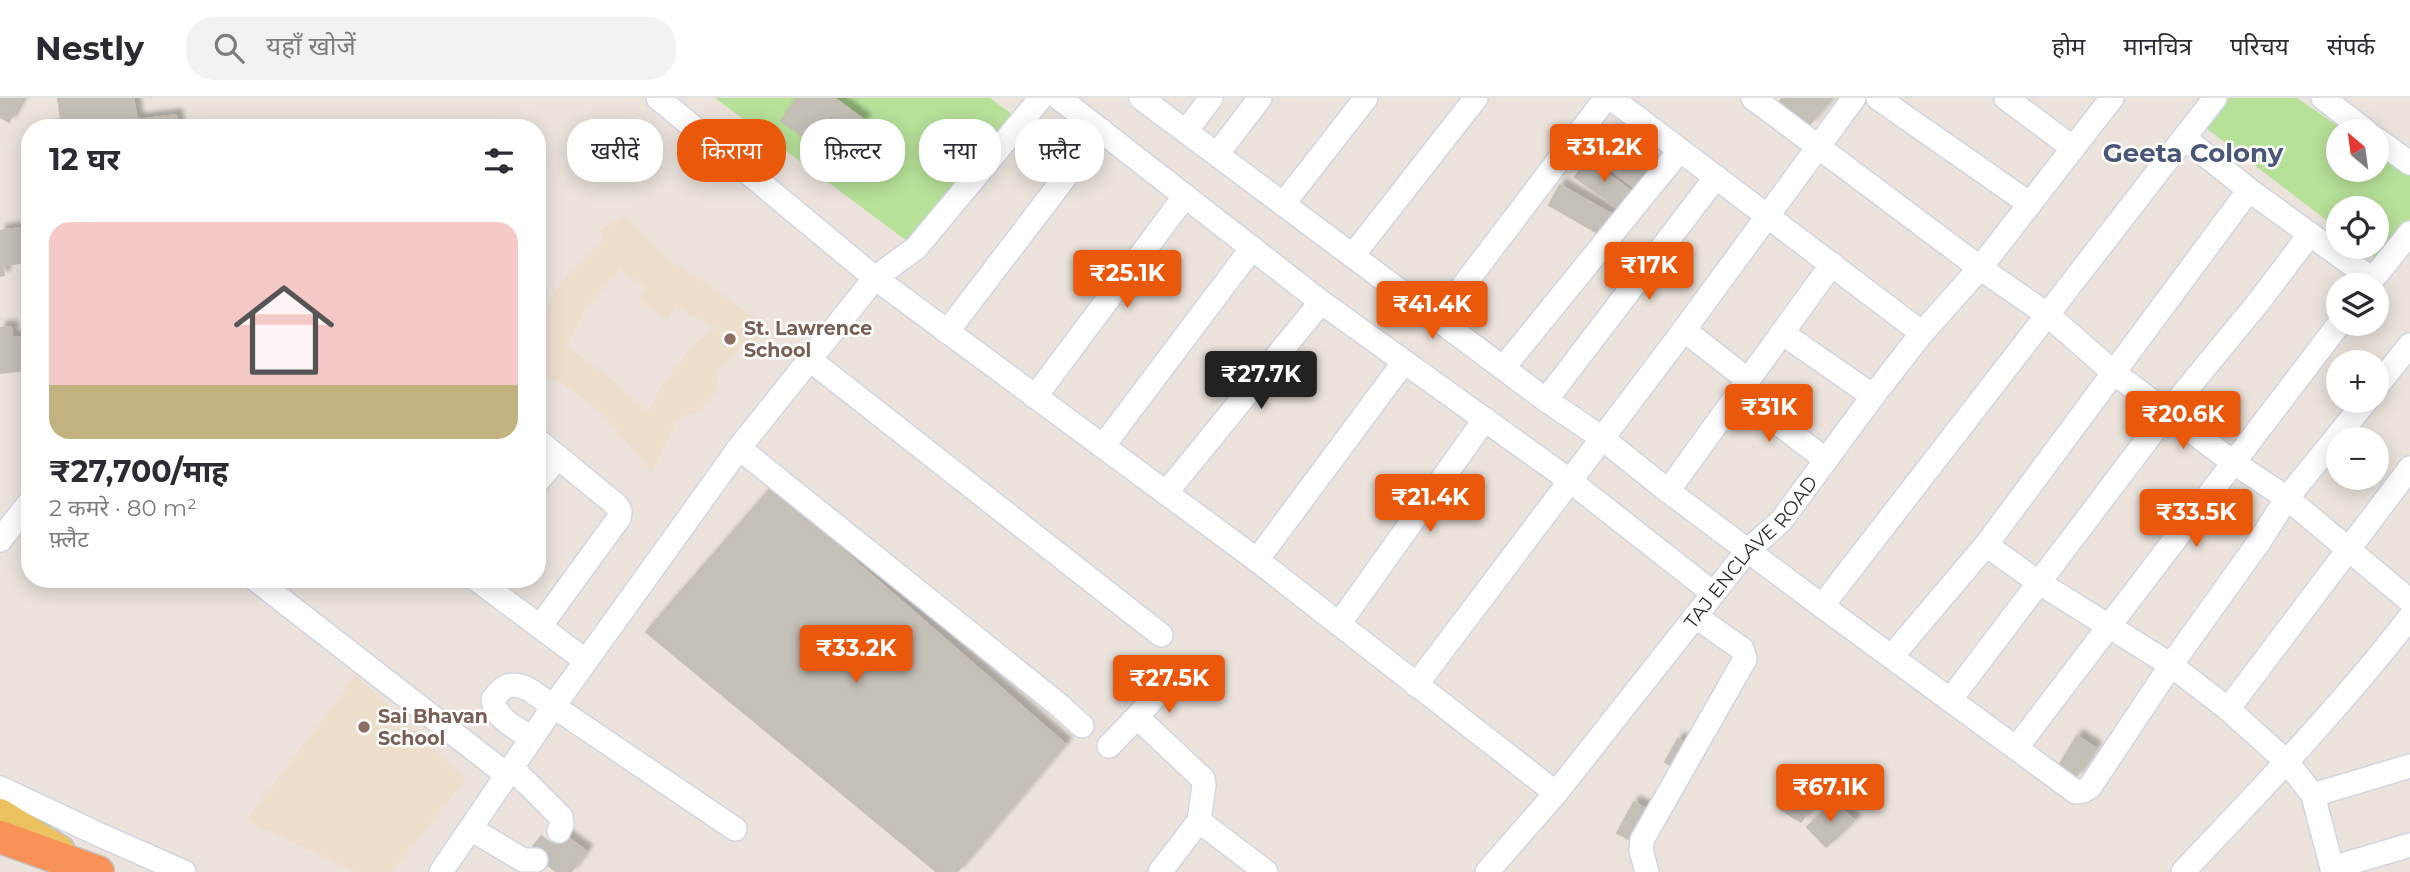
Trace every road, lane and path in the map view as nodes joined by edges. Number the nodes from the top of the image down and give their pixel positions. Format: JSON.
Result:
{"nodes":[{"id":1,"x":658,"y":98,"type":"edge"},
{"id":2,"x":1041,"y":98,"type":"edge"},
{"id":3,"x":1059,"y":98,"type":"edge"},
{"id":4,"x":1141,"y":98,"type":"edge"},
{"id":5,"x":1211,"y":98,"type":"edge"},
{"id":6,"x":1260,"y":98,"type":"edge"},
{"id":7,"x":1366,"y":98,"type":"edge"},
{"id":8,"x":1476,"y":98,"type":"edge"},
{"id":9,"x":1609,"y":98,"type":"edge"},
{"id":10,"x":1753,"y":98,"type":"edge"},
{"id":11,"x":1854,"y":98,"type":"edge"},
{"id":12,"x":1878,"y":98,"type":"edge"},
{"id":13,"x":2112,"y":98,"type":"edge"},
{"id":14,"x":2215,"y":98,"type":"edge"},
{"id":15,"x":2323,"y":98,"type":"edge"},
{"id":16,"x":2010,"y":99,"type":"edge"},
{"id":17,"x":1087,"y":119,"type":"edge"},
{"id":18,"x":2350,"y":119,"type":"edge"},
{"id":19,"x":1186,"y":131,"type":"junction"},
{"id":20,"x":1104,"y":132,"type":"edge"},
{"id":21,"x":2184,"y":138,"type":"junction"},
{"id":22,"x":1819,"y":147,"type":"junction"},
{"id":23,"x":2073,"y":148,"type":"junction"},
{"id":24,"x":2389,"y":148,"type":"edge"},
{"id":25,"x":1680,"y":150,"type":"junction"},
{"id":26,"x":1218,"y":153,"type":"junction"},
{"id":27,"x":2410,"y":163,"type":"edge"},
{"id":28,"x":1716,"y":177,"type":"junction"},
{"id":29,"x":1061,"y":182,"type":"edge"},
{"id":30,"x":2249,"y":190,"type":"junction"},
{"id":31,"x":1185,"y":196,"type":"junction"},
{"id":32,"x":1284,"y":203,"type":"junction"},
{"id":33,"x":2030,"y":204,"type":"junction"},
{"id":34,"x":1768,"y":216,"type":"junction"},
{"id":35,"x":2310,"y":234,"type":"junction"},
{"id":36,"x":2409,"y":236,"type":"edge"},
{"id":37,"x":1252,"y":248,"type":"junction"},
{"id":38,"x":1353,"y":255,"type":"junction"},
{"id":39,"x":1832,"y":264,"type":"junction"},
{"id":40,"x":1980,"y":268,"type":"junction"},
{"id":41,"x":2359,"y":273,"type":"edge"},
{"id":42,"x":2378,"y":273,"type":"edge"},
{"id":43,"x":875,"y":278,"type":"junction"},
{"id":44,"x":1321,"y":302,"type":"junction"},
{"id":45,"x":2048,"y":315,"type":"junction"},
{"id":46,"x":1438,"y":319,"type":"junction"},
{"id":47,"x":1684,"y":330,"type":"junction"},
{"id":48,"x":947,"y":332,"type":"junction"},
{"id":49,"x":1782,"y":333,"type":"junction"},
{"id":50,"x":1922,"y":333,"type":"junction"},
{"id":51,"x":2330,"y":336,"type":"edge"},
{"id":52,"x":2410,"y":345,"type":"edge"},
{"id":53,"x":814,"y":353,"type":"junction"},
{"id":54,"x":1404,"y":362,"type":"junction"},
{"id":55,"x":1503,"y":368,"type":"junction"},
{"id":56,"x":2389,"y":371,"type":"edge"},
{"id":57,"x":2113,"y":372,"type":"junction"},
{"id":58,"x":1743,"y":386,"type":"junction"},
{"id":59,"x":1873,"y":396,"type":"junction"},
{"id":60,"x":1035,"y":397,"type":"junction"},
{"id":61,"x":1546,"y":400,"type":"junction"},
{"id":62,"x":2168,"y":412,"type":"junction"},
{"id":63,"x":2356,"y":413,"type":"edge"},
{"id":64,"x":1485,"y":419,"type":"junction"},
{"id":65,"x":1602,"y":438,"type":"junction"},
{"id":66,"x":1103,"y":446,"type":"junction"},
{"id":67,"x":546,"y":447,"type":"edge"},
{"id":68,"x":739,"y":447,"type":"junction"},
{"id":69,"x":558,"y":457,"type":"junction"},
{"id":70,"x":1826,"y":460,"type":"junction"},
{"id":71,"x":2234,"y":463,"type":"junction"},
{"id":72,"x":2410,"y":468,"type":"edge"},
{"id":73,"x":546,"y":471,"type":"edge"},
{"id":74,"x":1569,"y":481,"type":"junction"},
{"id":75,"x":1668,"y":491,"type":"junction"},
{"id":76,"x":1166,"y":493,"type":"junction"},
{"id":77,"x":2287,"y":498,"type":"junction"},
{"id":78,"x":21,"y":513,"type":"edge"},
{"id":79,"x":0,"y":540,"type":"edge"},
{"id":80,"x":1986,"y":545,"type":"junction"},
{"id":81,"x":1748,"y":551,"type":"junction"},
{"id":82,"x":2349,"y":551,"type":"junction"},
{"id":83,"x":1257,"y":560,"type":"junction"},
{"id":84,"x":2038,"y":582,"type":"junction"},
{"id":85,"x":267,"y":588,"type":"edge"},
{"id":86,"x":489,"y":588,"type":"edge"},
{"id":87,"x":1713,"y":593,"type":"junction"},
{"id":88,"x":2410,"y":601,"type":"edge"},
{"id":89,"x":1822,"y":607,"type":"junction"},
{"id":90,"x":1695,"y":616,"type":"junction"},
{"id":91,"x":2410,"y":617,"type":"edge"},
{"id":92,"x":1339,"y":624,"type":"junction"},
{"id":93,"x":541,"y":625,"type":"junction"},
{"id":94,"x":2108,"y":628,"type":"junction"},
{"id":95,"x":1161,"y":635,"type":"dead end"},
{"id":96,"x":1892,"y":656,"type":"junction"},
{"id":97,"x":586,"y":661,"type":"junction"},
{"id":98,"x":2171,"y":665,"type":"junction"},
{"id":99,"x":1167,"y":683,"type":"dead end"},
{"id":100,"x":1416,"y":685,"type":"junction"},
{"id":101,"x":1950,"y":700,"type":"junction"},
{"id":102,"x":553,"y":707,"type":"junction"},
{"id":103,"x":2228,"y":709,"type":"junction"},
{"id":104,"x":1137,"y":717,"type":"junction"},
{"id":105,"x":1082,"y":726,"type":"dead end"},
{"id":106,"x":531,"y":738,"type":"junction"},
{"id":107,"x":1109,"y":746,"type":"dead end"},
{"id":108,"x":2017,"y":747,"type":"junction"},
{"id":109,"x":2287,"y":762,"type":"junction"},
{"id":110,"x":2410,"y":766,"type":"edge"},
{"id":111,"x":509,"y":772,"type":"junction"},
{"id":112,"x":0,"y":788,"type":"edge"},
{"id":113,"x":1556,"y":793,"type":"junction"},
{"id":114,"x":2313,"y":795,"type":"junction"},
{"id":115,"x":0,"y":813,"type":"edge"},
{"id":116,"x":1199,"y":821,"type":"junction"},
{"id":117,"x":471,"y":829,"type":"junction"},
{"id":118,"x":735,"y":829,"type":"dead end"},
{"id":119,"x":559,"y":831,"type":"dead end"},
{"id":120,"x":0,"y":837,"type":"edge"},
{"id":121,"x":2410,"y":845,"type":"edge"},
{"id":122,"x":536,"y":860,"type":"dead end"},
{"id":123,"x":2333,"y":870,"type":"edge"},
{"id":124,"x":96,"y":871,"type":"edge"},
{"id":125,"x":184,"y":872,"type":"edge"},
{"id":126,"x":442,"y":872,"type":"edge"},
{"id":127,"x":1160,"y":872,"type":"edge"},
{"id":128,"x":1266,"y":872,"type":"edge"},
{"id":129,"x":1487,"y":872,"type":"edge"},
{"id":130,"x":1647,"y":872,"type":"edge"},
{"id":131,"x":2183,"y":872,"type":"edge"}],
"edges":[{"from":1,"to":43,"type":"street"},
{"from":2,"to":43,"type":"street"},
{"from":3,"to":17,"type":"street"},
{"from":4,"to":19,"type":"street"},
{"from":5,"to":19,"type":"street"},
{"from":6,"to":26,"type":"street"},
{"from":7,"to":32,"type":"street"},
{"from":8,"to":38,"type":"street"},
{"from":9,"to":25,"type":"street"},
{"from":9,"to":46,"type":"street"},
{"from":10,"to":22,"type":"street"},
{"from":11,"to":22,"type":"street"},
{"from":12,"to":33,"type":"street"},
{"from":13,"to":23,"type":"street","name":"TAJ ENCLAVE ROAD"},
{"from":14,"to":21,"type":"street"},
{"from":15,"to":18,"type":"street"},
{"from":16,"to":23,"type":"street"},
{"from":19,"to":26,"type":"street"},
{"from":20,"to":31,"type":"street"},
{"from":21,"to":30,"type":"street"},
{"from":21,"to":45,"type":"street"},
{"from":22,"to":34,"type":"street"},
{"from":22,"to":40,"type":"street"},
{"from":23,"to":33,"type":"street","name":"TAJ ENCLAVE ROAD"},
{"from":24,"to":27,"type":"street"},
{"from":25,"to":28,"type":"street"},
{"from":25,"to":55,"type":"street"},
{"from":26,"to":32,"type":"street"},
{"from":28,"to":34,"type":"street"},
{"from":28,"to":61,"type":"street"},
{"from":29,"to":48,"type":"street"},
{"from":30,"to":35,"type":"street"},
{"from":30,"to":57,"type":"street"},
{"from":31,"to":37,"type":"street"},
{"from":31,"to":60,"type":"street"},
{"from":32,"to":38,"type":"street"},
{"from":33,"to":40,"type":"street","name":"TAJ ENCLAVE ROAD"},
{"from":34,"to":39,"type":"street"},
{"from":34,"to":47,"type":"street"},
{"from":35,"to":41,"type":"street"},
{"from":35,"to":62,"type":"street"},
{"from":36,"to":42,"type":"street"},
{"from":37,"to":44,"type":"street"},
{"from":37,"to":66,"type":"street"},
{"from":38,"to":46,"type":"street"},
{"from":39,"to":49,"type":"street"},
{"from":39,"to":50,"type":"street"},
{"from":40,"to":45,"type":"street"},
{"from":40,"to":50,"type":"street","name":"TAJ ENCLAVE ROAD"},
{"from":43,"to":48,"type":"street"},
{"from":43,"to":53,"type":"street"},
{"from":44,"to":54,"type":"street"},
{"from":44,"to":76,"type":"street"},
{"from":45,"to":57,"type":"street"},
{"from":45,"to":89,"type":"street"},
{"from":46,"to":55,"type":"street"},
{"from":47,"to":58,"type":"street"},
{"from":47,"to":65,"type":"street"},
{"from":48,"to":60,"type":"street"},
{"from":49,"to":58,"type":"street"},
{"from":49,"to":59,"type":"street"},
{"from":50,"to":59,"type":"street","name":"TAJ ENCLAVE ROAD"},
{"from":51,"to":71,"type":"street"},
{"from":52,"to":56,"type":"street"},
{"from":53,"to":68,"type":"street"},
{"from":53,"to":95,"type":"street"},
{"from":54,"to":64,"type":"street"},
{"from":54,"to":83,"type":"street"},
{"from":55,"to":61,"type":"street"},
{"from":57,"to":62,"type":"street"},
{"from":57,"to":80,"type":"street"},
{"from":58,"to":70,"type":"street"},
{"from":58,"to":75,"type":"street"},
{"from":59,"to":70,"type":"street","name":"TAJ ENCLAVE ROAD"},
{"from":60,"to":66,"type":"street"},
{"from":61,"to":65,"type":"street"},
{"from":62,"to":71,"type":"street"},
{"from":62,"to":84,"type":"street"},
{"from":63,"to":77,"type":"street"},
{"from":64,"to":74,"type":"street"},
{"from":64,"to":92,"type":"street"},
{"from":65,"to":74,"type":"street"},
{"from":65,"to":75,"type":"street"},
{"from":66,"to":76,"type":"street"},
{"from":67,"to":69,"type":"street"},
{"from":68,"to":97,"type":"street"},
{"from":68,"to":105,"type":"street"},
{"from":69,"to":73,"type":"street"},
{"from":69,"to":93,"type":"street"},
{"from":70,"to":81,"type":"street","name":"TAJ ENCLAVE ROAD"},
{"from":71,"to":77,"type":"street"},
{"from":71,"to":94,"type":"street"},
{"from":72,"to":82,"type":"street"},
{"from":74,"to":87,"type":"street"},
{"from":74,"to":100,"type":"street"},
{"from":75,"to":81,"type":"street"},
{"from":76,"to":83,"type":"street"},
{"from":77,"to":82,"type":"street"},
{"from":77,"to":98,"type":"street"},
{"from":78,"to":79,"type":"street"},
{"from":80,"to":84,"type":"street"},
{"from":80,"to":96,"type":"street"},
{"from":81,"to":87,"type":"street","name":"TAJ ENCLAVE ROAD"},
{"from":81,"to":89,"type":"street"},
{"from":82,"to":88,"type":"street"},
{"from":82,"to":103,"type":"street"},
{"from":83,"to":92,"type":"street"},
{"from":84,"to":94,"type":"street"},
{"from":84,"to":101,"type":"street"},
{"from":85,"to":111,"type":"street"},
{"from":86,"to":93,"type":"street"},
{"from":87,"to":90,"type":"street","name":"TAJ ENCLAVE ROAD"},
{"from":89,"to":96,"type":"street"},
{"from":90,"to":113,"type":"street","name":"TAJ ENCLAVE ROAD"},
{"from":90,"to":130,"type":"street"},
{"from":91,"to":109,"type":"street"},
{"from":92,"to":100,"type":"street"},
{"from":93,"to":97,"type":"street"},
{"from":94,"to":98,"type":"street"},
{"from":94,"to":108,"type":"street"},
{"from":96,"to":101,"type":"street"},
{"from":97,"to":102,"type":"street"},
{"from":98,"to":103,"type":"street"},
{"from":98,"to":108,"type":"street"},
{"from":99,"to":104,"type":"street"},
{"from":100,"to":113,"type":"street"},
{"from":101,"to":108,"type":"street"},
{"from":102,"to":106,"type":"street"},
{"from":102,"to":106,"type":"street"},
{"from":102,"to":118,"type":"street"},
{"from":103,"to":109,"type":"street"},
{"from":104,"to":107,"type":"street"},
{"from":104,"to":116,"type":"street"},
{"from":106,"to":111,"type":"street"},
{"from":109,"to":114,"type":"street"},
{"from":109,"to":131,"type":"street"},
{"from":110,"to":114,"type":"street"},
{"from":111,"to":117,"type":"street"},
{"from":111,"to":119,"type":"street"},
{"from":112,"to":125,"type":"street"},
{"from":113,"to":129,"type":"street","name":"TAJ ENCLAVE ROAD"},
{"from":114,"to":123,"type":"street"},
{"from":115,"to":124,"type":"main road"},
{"from":116,"to":127,"type":"street"},
{"from":116,"to":128,"type":"street"},
{"from":117,"to":122,"type":"street"},
{"from":117,"to":126,"type":"street"},
{"from":120,"to":124,"type":"highway"},
{"from":121,"to":123,"type":"street"}]}
